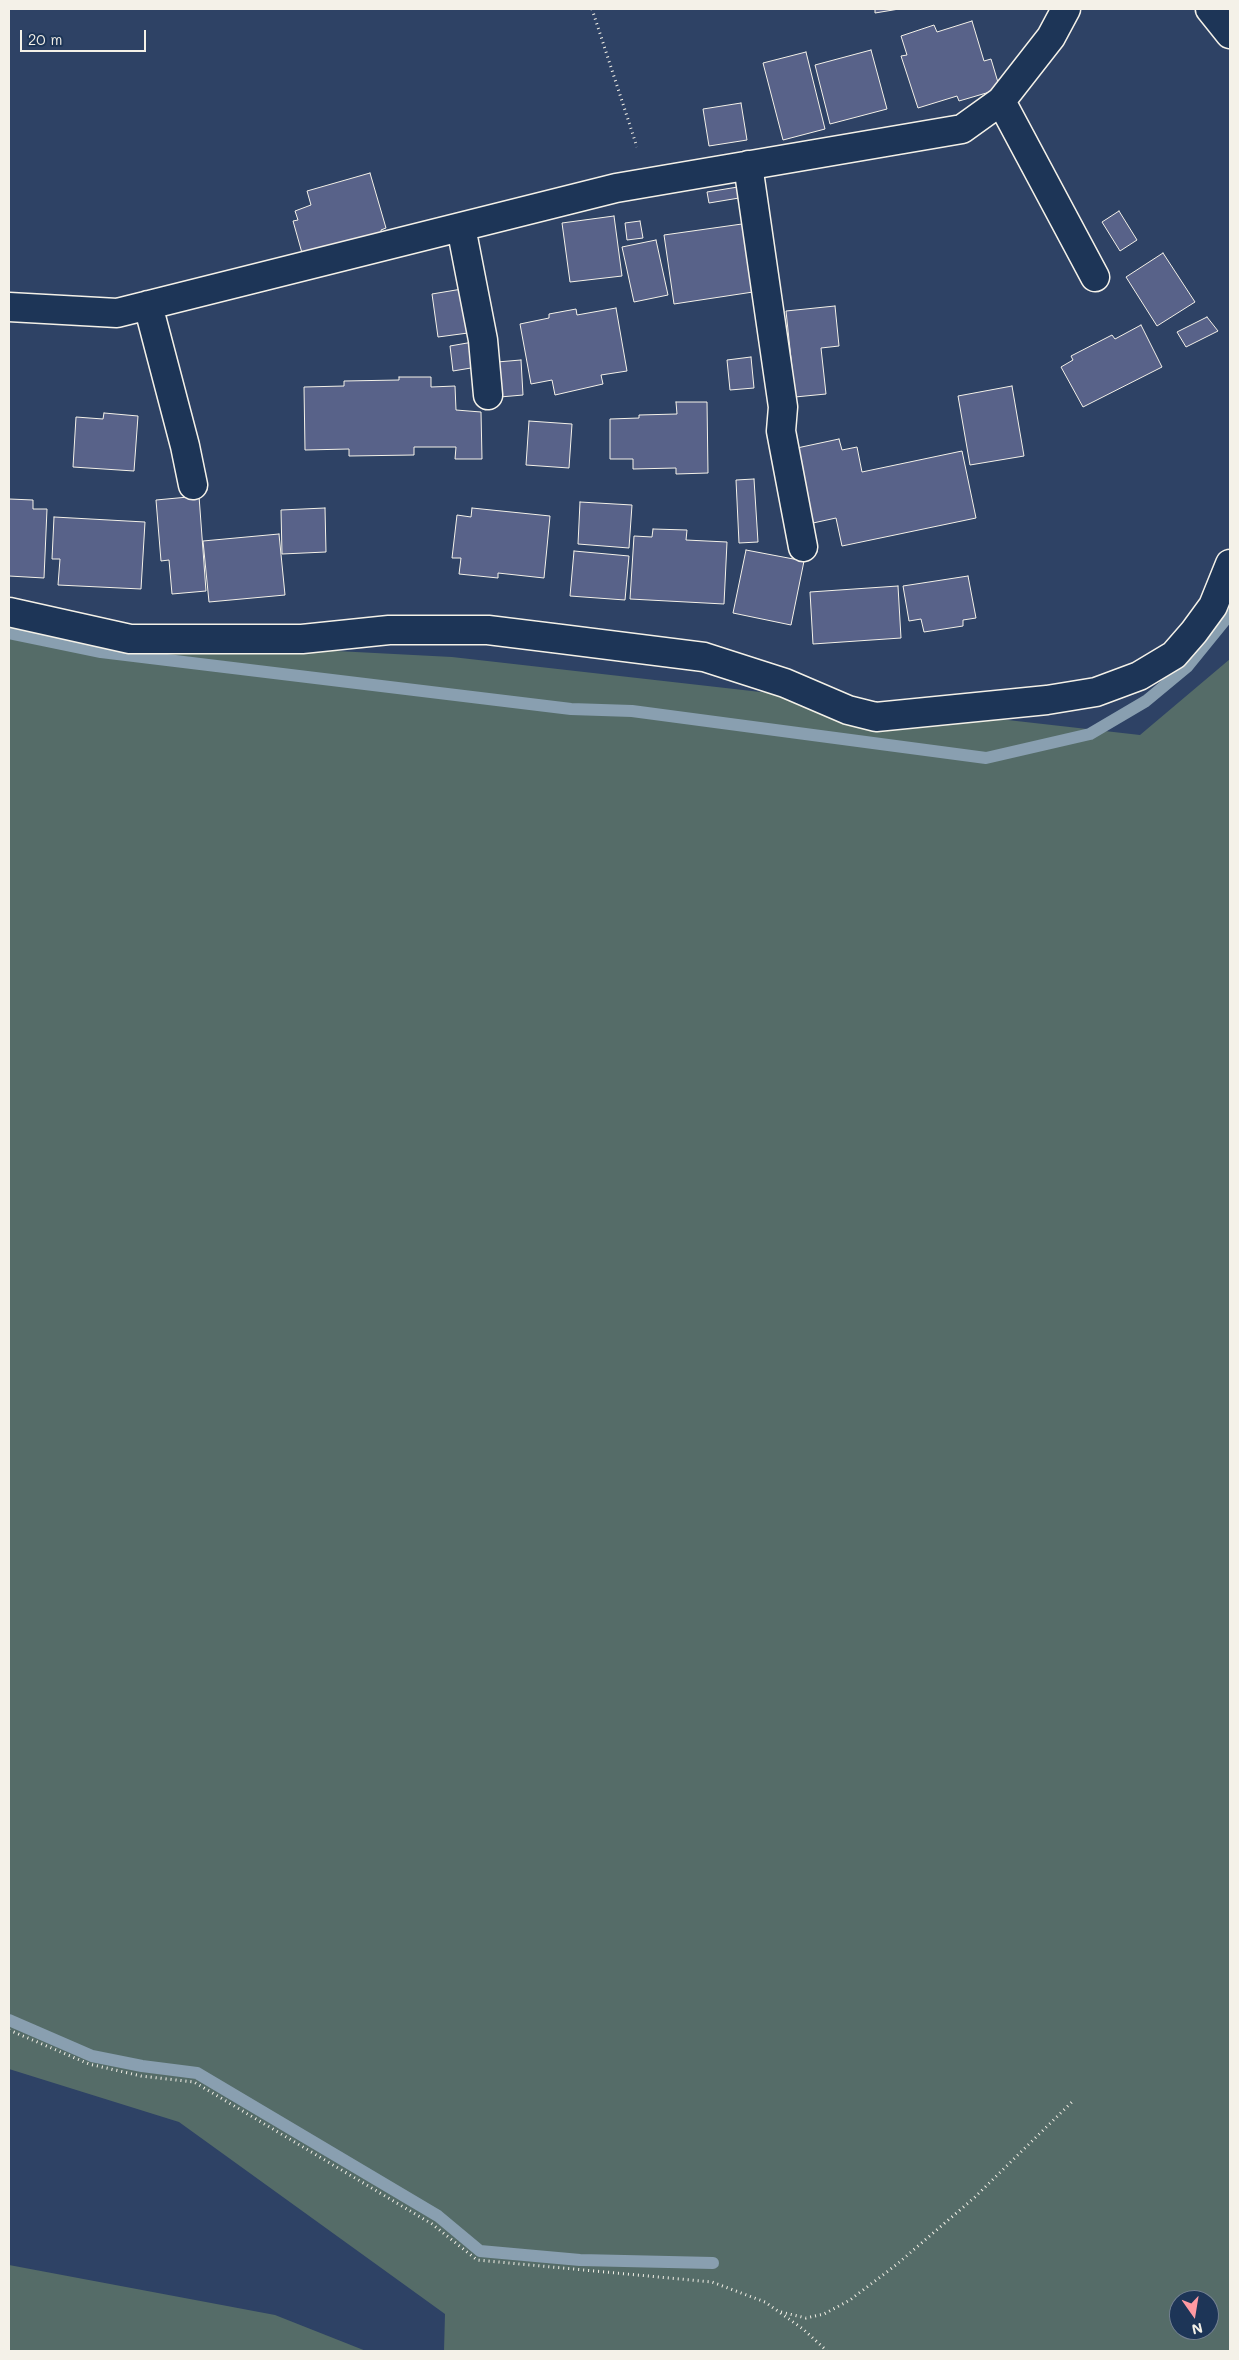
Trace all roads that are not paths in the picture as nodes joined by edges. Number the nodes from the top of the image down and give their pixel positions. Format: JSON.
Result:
{"nodes":[{"id":1,"x":1066,"y":9,"type":"edge"},
{"id":2,"x":1210,"y":9,"type":"edge"},
{"id":3,"x":1230,"y":34,"type":"edge"},
{"id":4,"x":1001,"y":101,"type":"junction"},
{"id":5,"x":748,"y":165,"type":"junction"},
{"id":6,"x":461,"y":227,"type":"junction"},
{"id":7,"x":1095,"y":277,"type":"dead end"},
{"id":8,"x":148,"y":305,"type":"junction"},
{"id":9,"x":9,"y":307,"type":"edge"},
{"id":10,"x":488,"y":395,"type":"dead end"},
{"id":11,"x":193,"y":485,"type":"dead end"},
{"id":12,"x":803,"y":547,"type":"dead end"},
{"id":13,"x":1230,"y":564,"type":"edge"},
{"id":14,"x":9,"y":612,"type":"edge"}],
"edges":[{"from":1,"to":4,"type":"street"},
{"from":2,"to":3,"type":"street"},
{"from":4,"to":5,"type":"street"},
{"from":4,"to":7,"type":"street"},
{"from":5,"to":6,"type":"street"},
{"from":5,"to":12,"type":"street"},
{"from":6,"to":8,"type":"street"},
{"from":6,"to":10,"type":"street"},
{"from":8,"to":9,"type":"street"},
{"from":8,"to":11,"type":"street"},
{"from":13,"to":14,"type":"street"}]}
